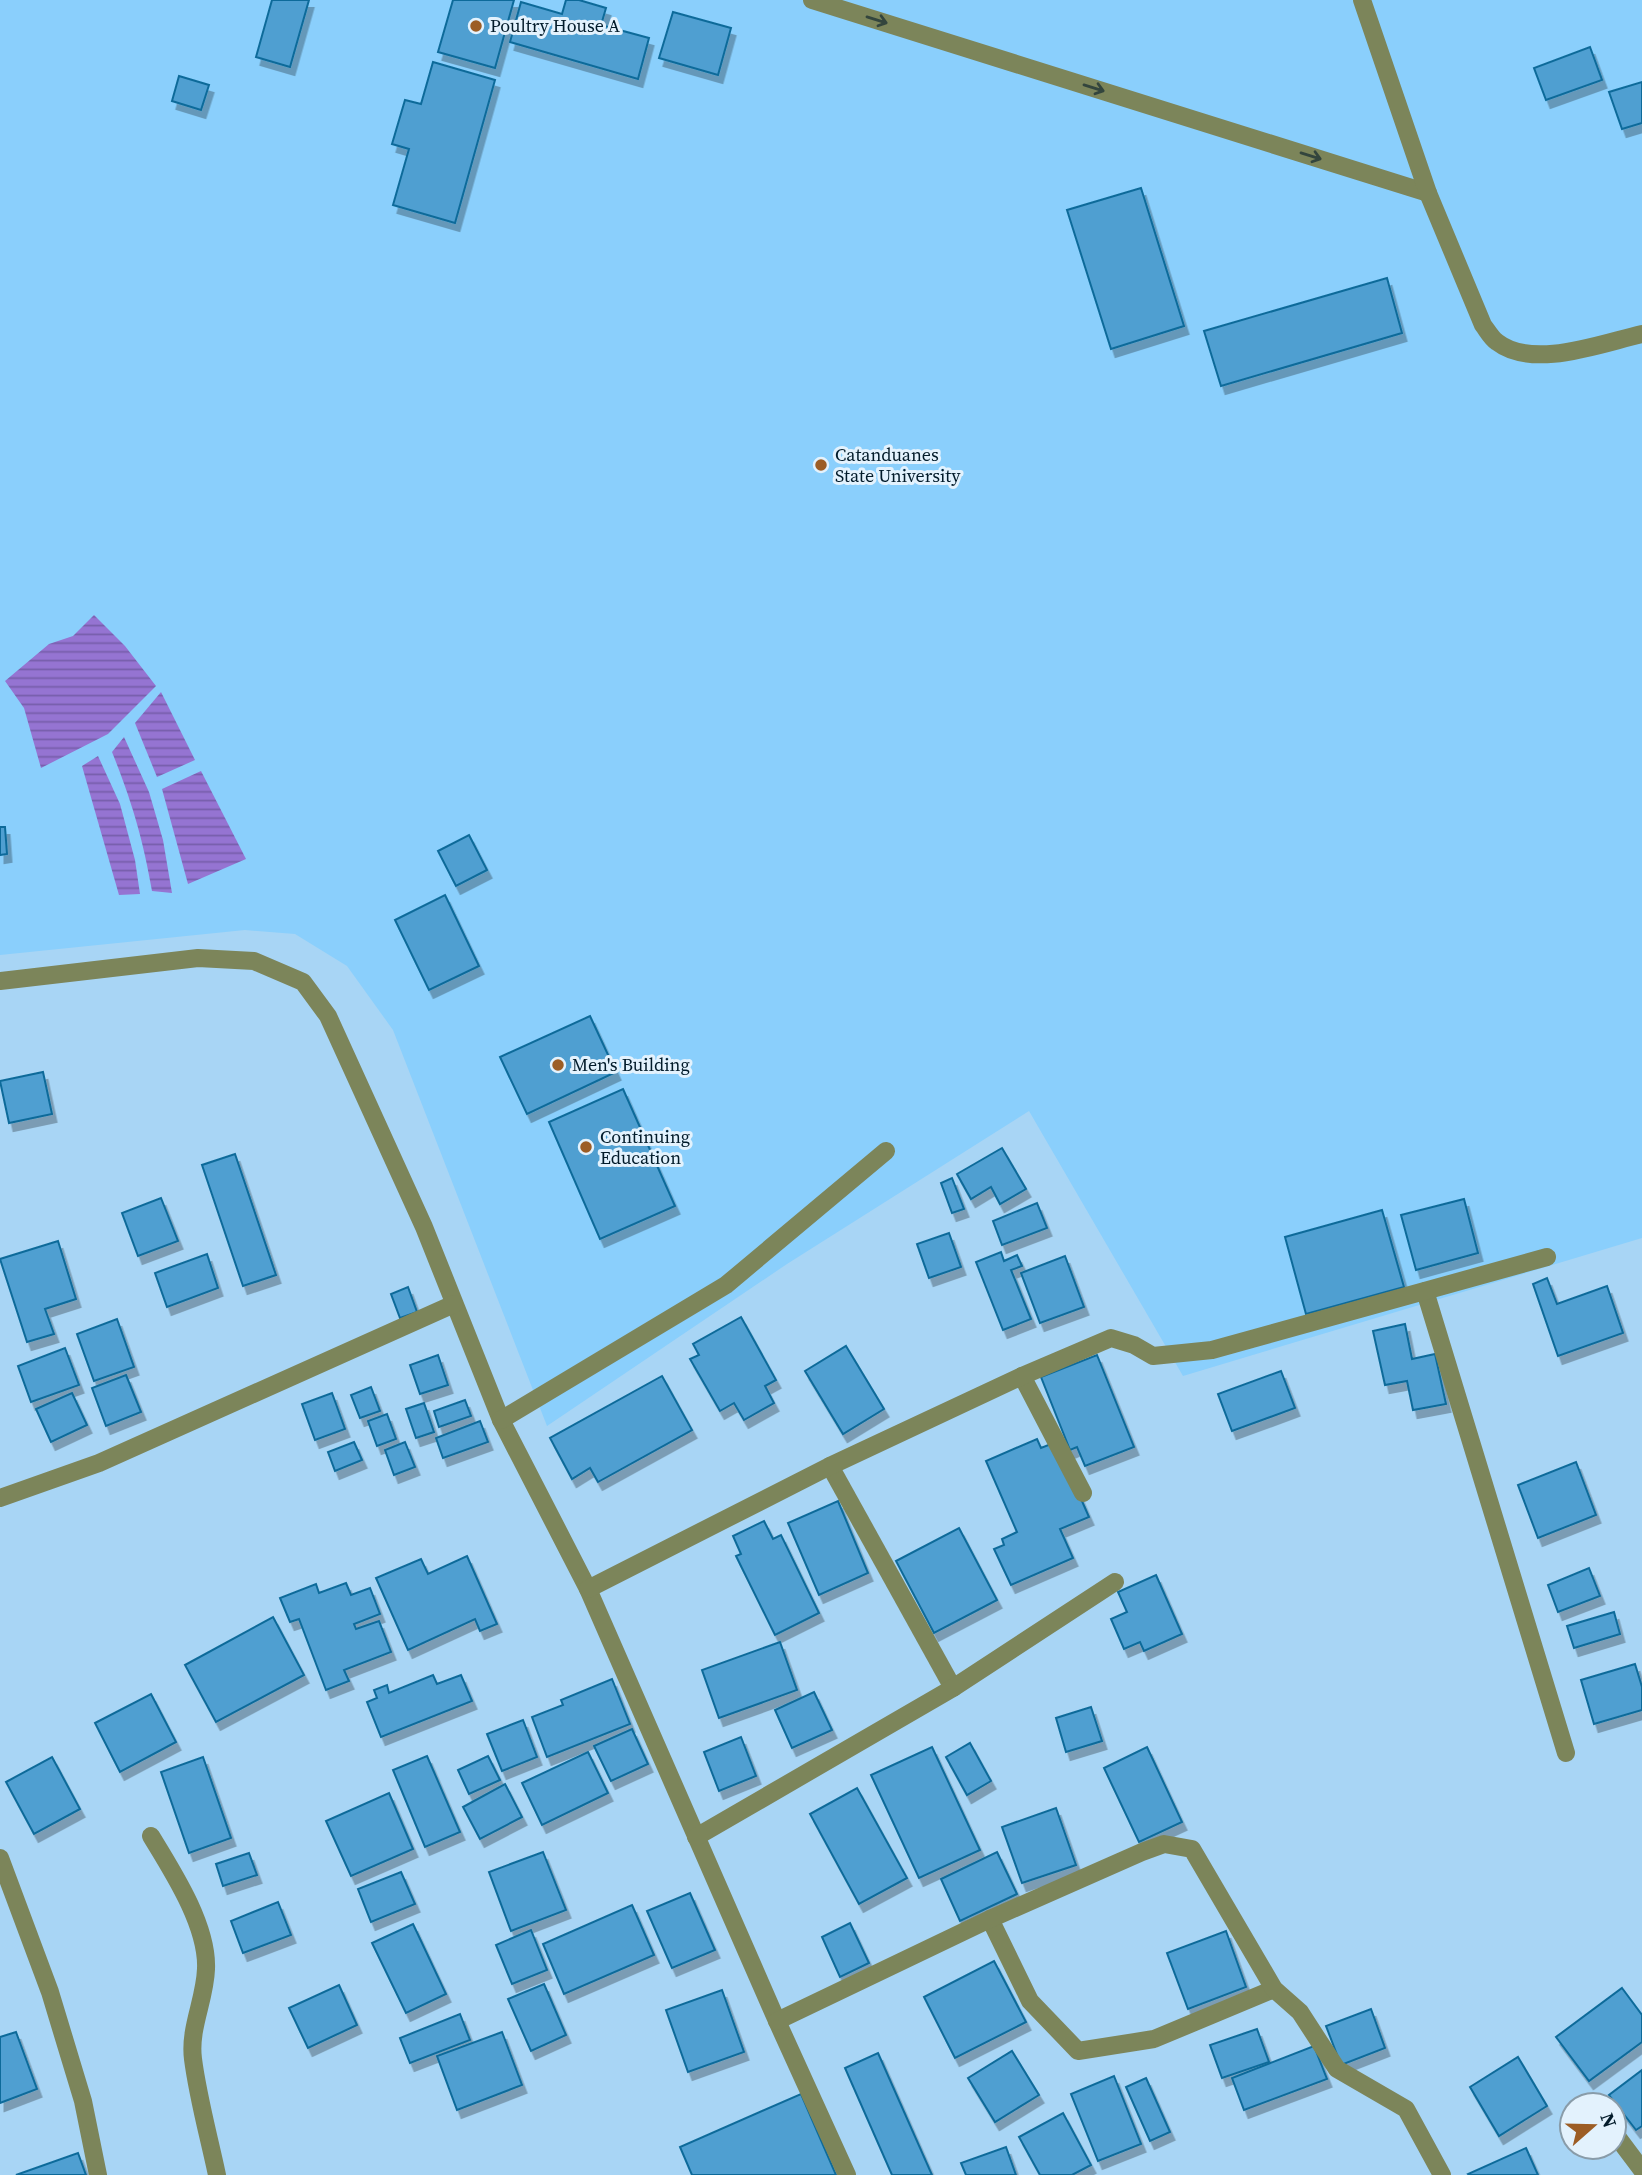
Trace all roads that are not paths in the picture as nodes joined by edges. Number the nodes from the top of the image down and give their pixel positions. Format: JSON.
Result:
{"nodes":[{"id":1,"x":812,"y":0,"type":"edge"},
{"id":2,"x":1362,"y":0,"type":"edge"},
{"id":3,"x":1428,"y":193,"type":"junction"},
{"id":4,"x":1642,"y":334,"type":"edge"},
{"id":5,"x":0,"y":981,"type":"edge"},
{"id":6,"x":886,"y":1151,"type":"dead end"},
{"id":7,"x":1547,"y":1257,"type":"dead end"},
{"id":8,"x":1426,"y":1291,"type":"junction"},
{"id":9,"x":454,"y":1304,"type":"junction"},
{"id":10,"x":1022,"y":1376,"type":"junction"},
{"id":11,"x":501,"y":1420,"type":"junction"},
{"id":12,"x":830,"y":1466,"type":"junction"},
{"id":13,"x":1083,"y":1493,"type":"dead end"},
{"id":14,"x":0,"y":1498,"type":"edge"},
{"id":15,"x":1115,"y":1582,"type":"dead end"},
{"id":16,"x":589,"y":1589,"type":"junction"},
{"id":17,"x":953,"y":1688,"type":"junction"},
{"id":18,"x":1566,"y":1753,"type":"dead end"},
{"id":19,"x":151,"y":1836,"type":"dead end"},
{"id":20,"x":696,"y":1837,"type":"junction"},
{"id":21,"x":0,"y":1858,"type":"edge"},
{"id":22,"x":990,"y":1919,"type":"junction"},
{"id":23,"x":1275,"y":1989,"type":"junction"},
{"id":24,"x":777,"y":2021,"type":"junction"},
{"id":25,"x":1628,"y":2151,"type":"edge"},
{"id":26,"x":1642,"y":2170,"type":"edge"},
{"id":27,"x":98,"y":2175,"type":"edge"},
{"id":28,"x":217,"y":2175,"type":"edge"},
{"id":29,"x":847,"y":2175,"type":"edge"},
{"id":30,"x":1442,"y":2175,"type":"edge"}],
"edges":[{"from":1,"to":3,"type":"street","one_way":true},
{"from":2,"to":3,"type":"street"},
{"from":3,"to":4,"type":"street"},
{"from":5,"to":9,"type":"street"},
{"from":6,"to":11,"type":"street"},
{"from":7,"to":8,"type":"street"},
{"from":8,"to":10,"type":"street"},
{"from":8,"to":18,"type":"street"},
{"from":9,"to":11,"type":"street"},
{"from":9,"to":14,"type":"street"},
{"from":10,"to":12,"type":"street"},
{"from":10,"to":13,"type":"street"},
{"from":11,"to":16,"type":"street"},
{"from":12,"to":16,"type":"street"},
{"from":12,"to":17,"type":"street"},
{"from":15,"to":17,"type":"street"},
{"from":16,"to":20,"type":"street"},
{"from":17,"to":20,"type":"street"},
{"from":19,"to":28,"type":"street"},
{"from":20,"to":24,"type":"street"},
{"from":21,"to":27,"type":"street"},
{"from":22,"to":23,"type":"street"},
{"from":22,"to":23,"type":"street"},
{"from":22,"to":24,"type":"street"},
{"from":23,"to":30,"type":"street"},
{"from":24,"to":29,"type":"street"},
{"from":25,"to":26,"type":"street"}]}
